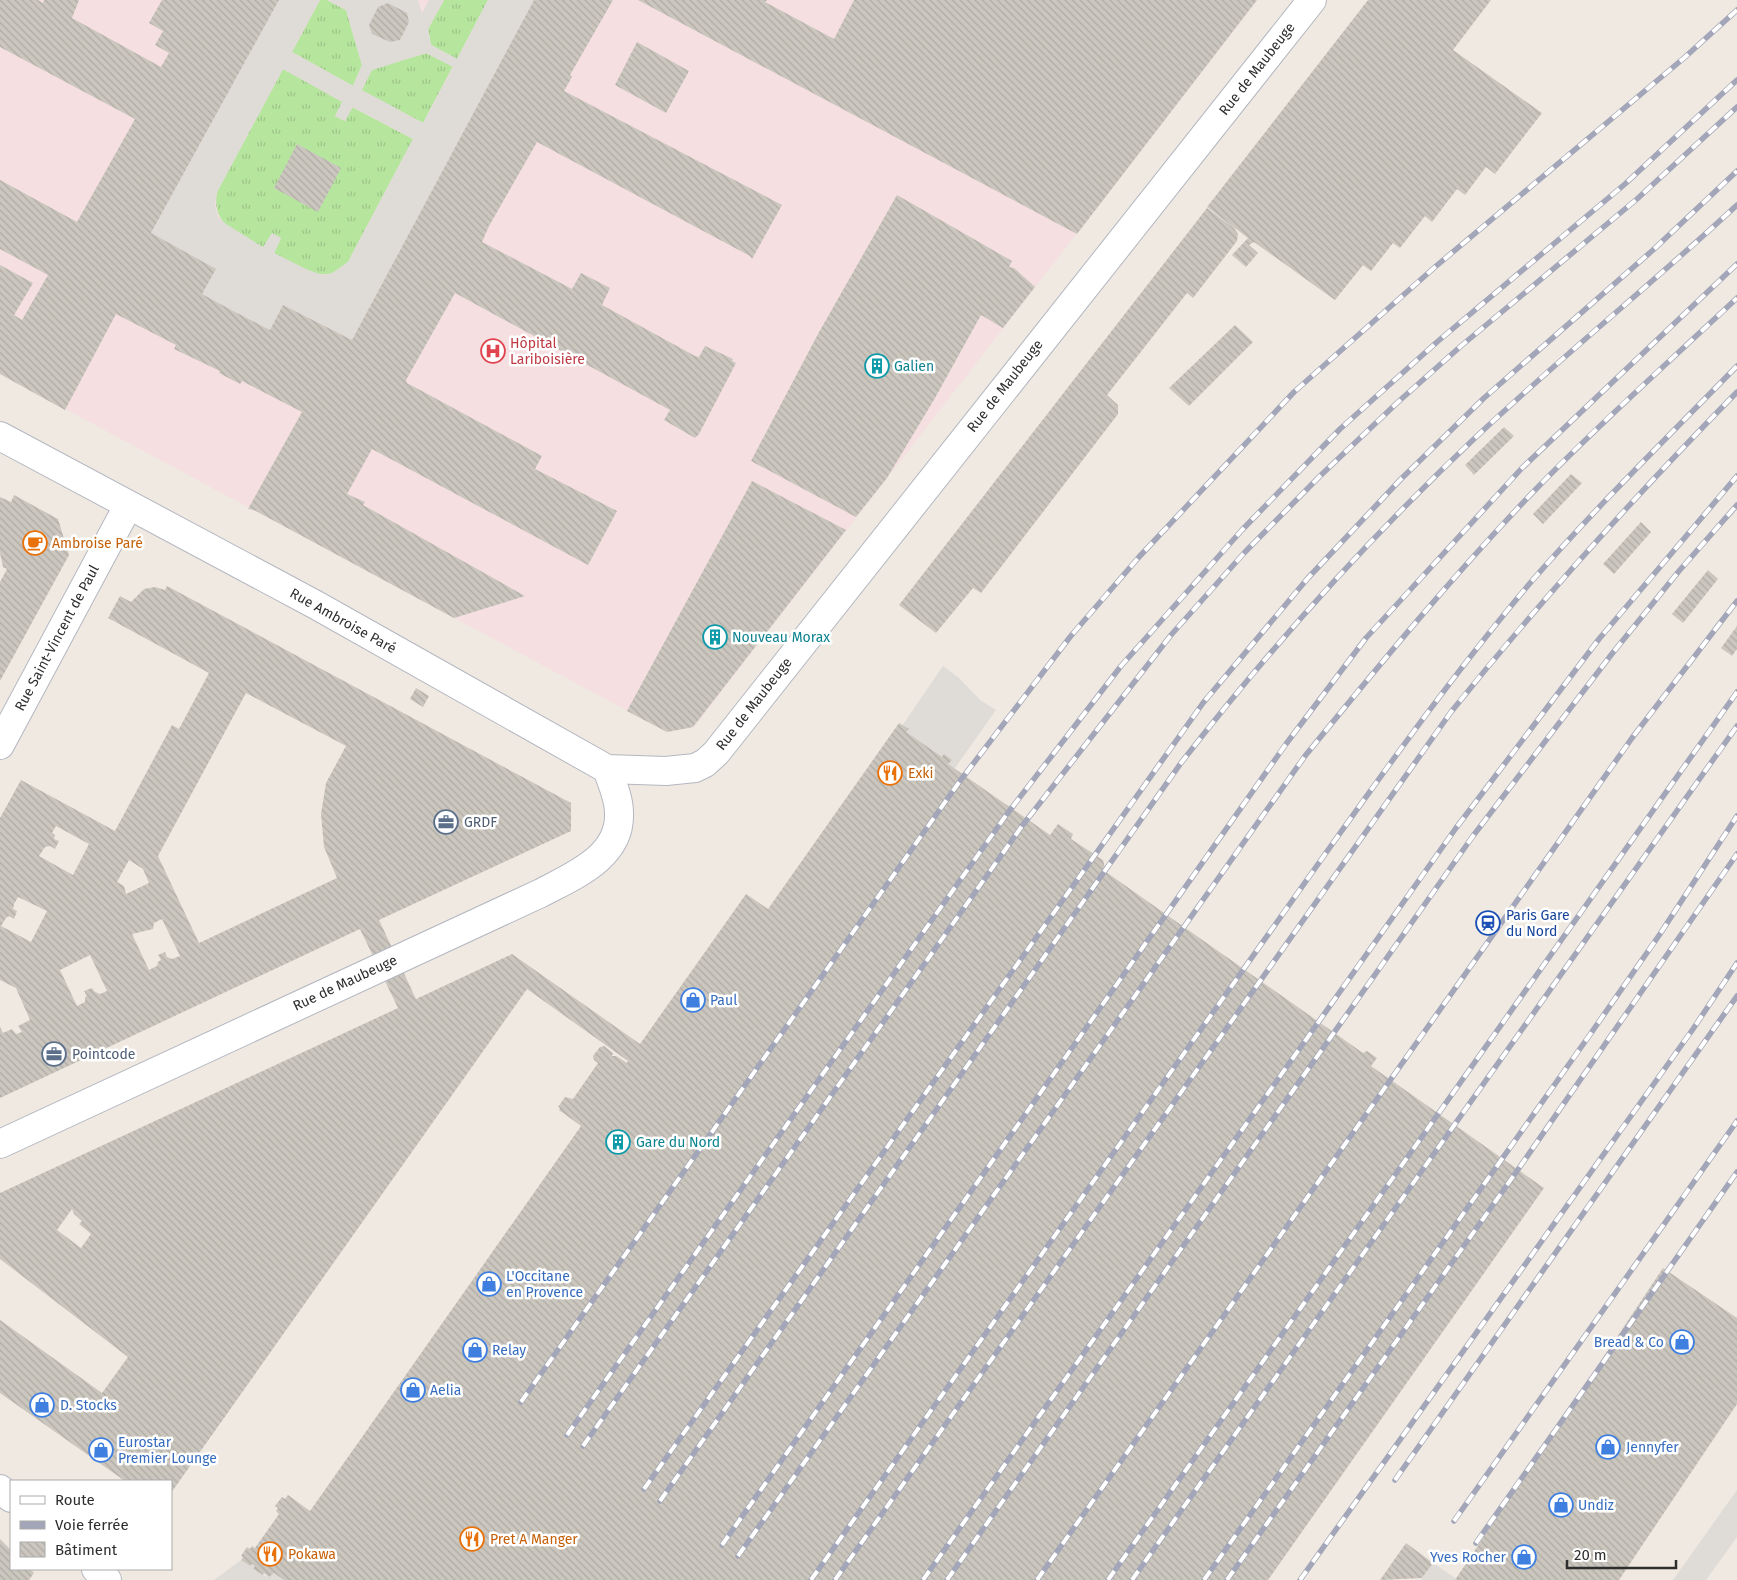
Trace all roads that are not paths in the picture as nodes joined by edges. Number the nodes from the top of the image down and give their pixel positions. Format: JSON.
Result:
{"nodes":[{"id":1,"x":1312,"y":0,"type":"edge"},
{"id":2,"x":0,"y":436,"type":"edge"},
{"id":3,"x":128,"y":506,"type":"junction"},
{"id":4,"x":0,"y":745,"type":"edge"},
{"id":5,"x":695,"y":768,"type":"joint"},
{"id":6,"x":607,"y":769,"type":"junction"},
{"id":7,"x":0,"y":1144,"type":"edge"},
{"id":8,"x":0,"y":1489,"type":"edge"},
{"id":9,"x":10,"y":1497,"type":"edge"},
{"id":10,"x":97,"y":1570,"type":"edge"},
{"id":11,"x":107,"y":1580,"type":"edge"}],
"edges":[{"from":1,"to":5,"type":"street","name":"Rue de Maubeuge"},
{"from":2,"to":3,"type":"street","name":"Rue Ambroise Paré"},
{"from":3,"to":4,"type":"street","name":"Rue Saint-Vincent de Paul"},
{"from":3,"to":6,"type":"street","name":"Rue Ambroise Paré"},
{"from":5,"to":6,"type":"street","name":"Rue Ambroise Paré"},
{"from":6,"to":7,"type":"street","name":"Rue de Maubeuge"},
{"from":8,"to":9,"type":"street"},
{"from":10,"to":11,"type":"street"}]}
